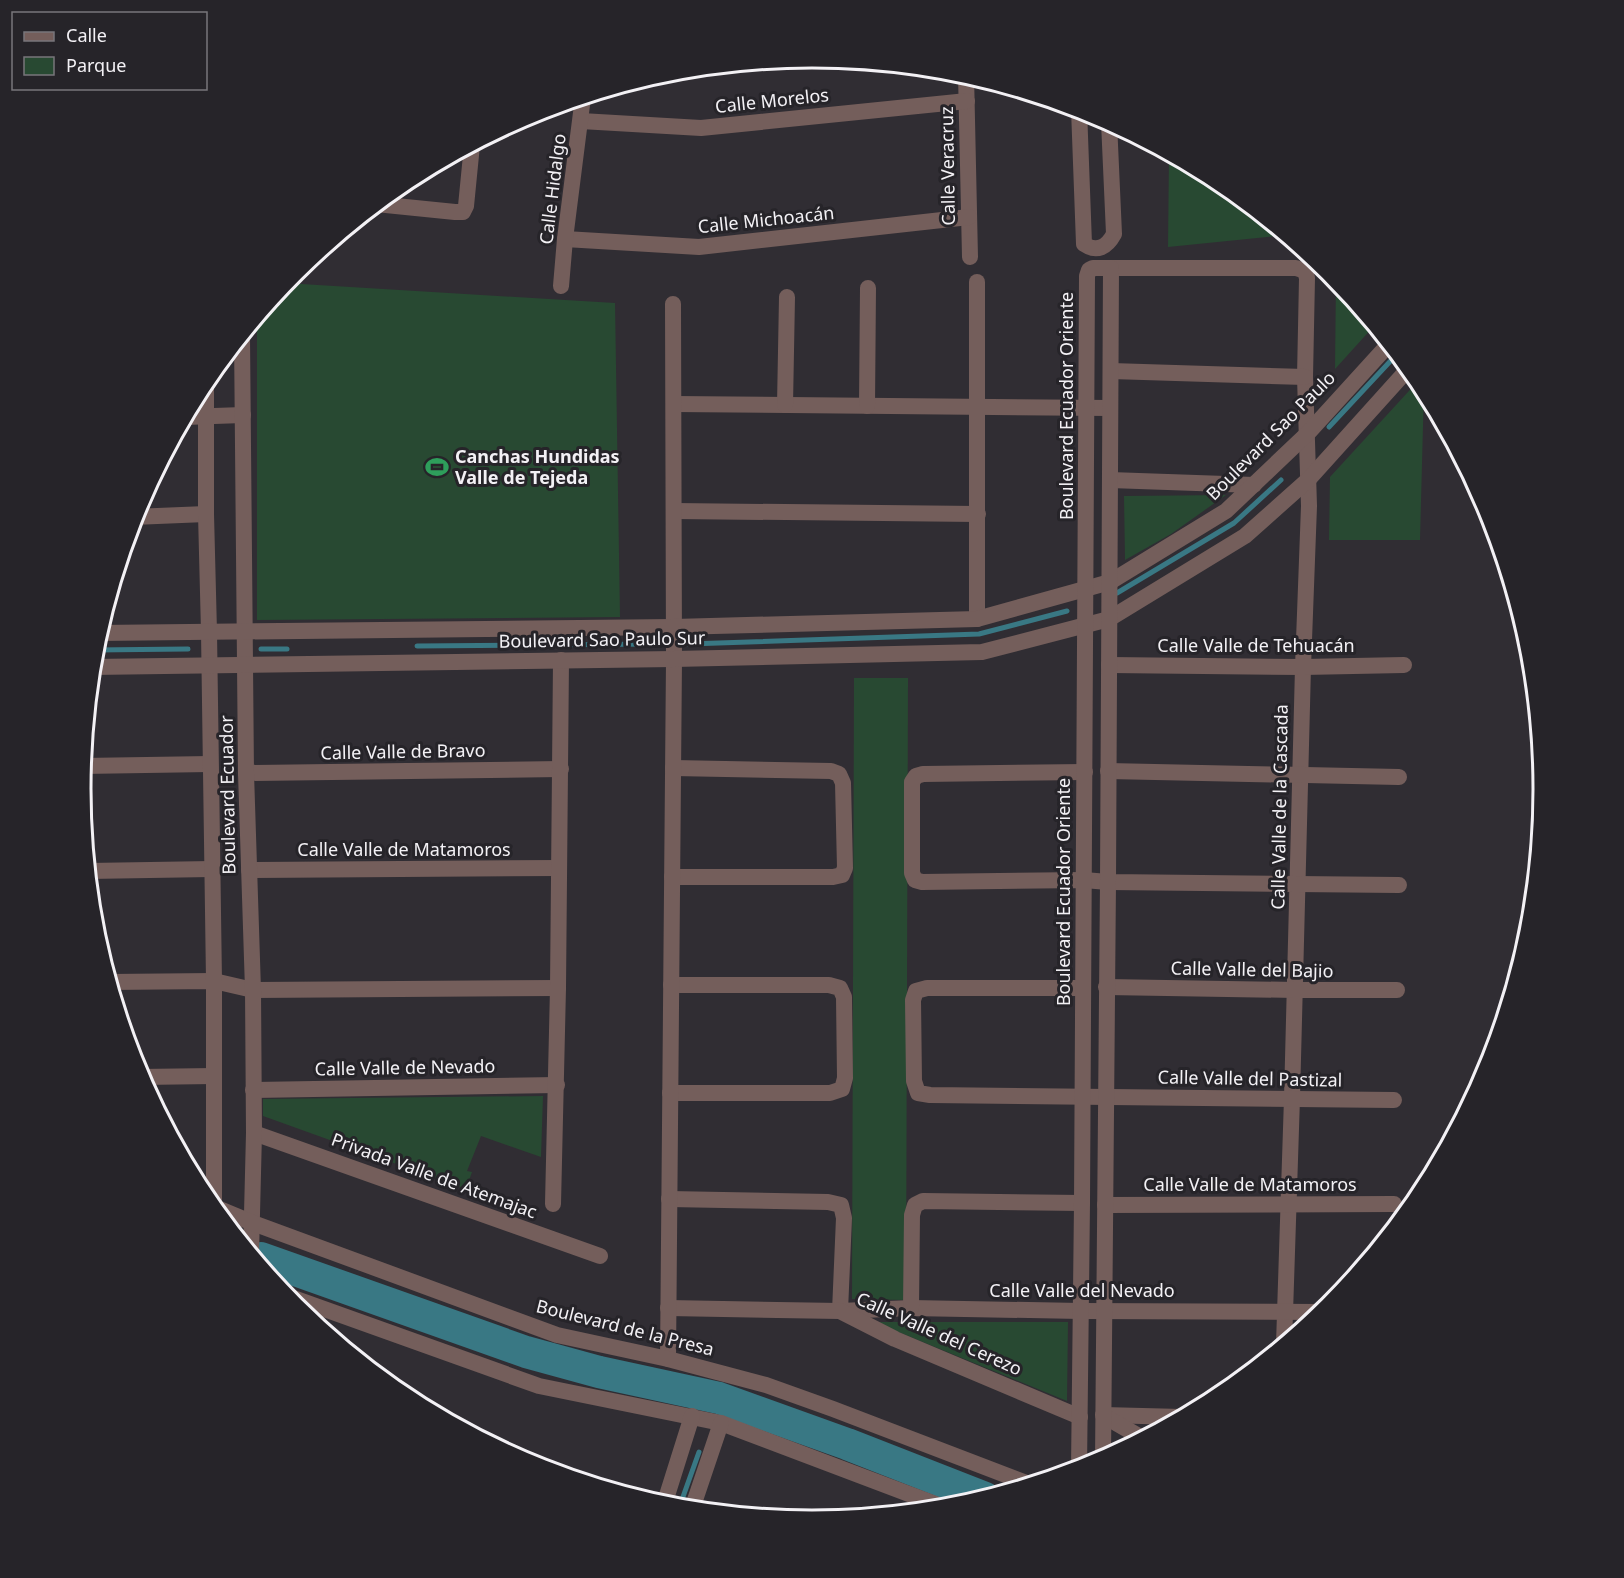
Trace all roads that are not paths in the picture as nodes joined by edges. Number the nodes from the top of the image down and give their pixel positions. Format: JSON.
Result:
{"nodes":[{"id":1,"x":966,"y":84,"type":"edge"},
{"id":2,"x":967,"y":101,"type":"junction"},
{"id":3,"x":582,"y":105,"type":"edge"},
{"id":4,"x":1079,"y":119,"type":"edge"},
{"id":5,"x":581,"y":122,"type":"junction"},
{"id":6,"x":1109,"y":132,"type":"edge"},
{"id":7,"x":471,"y":153,"type":"edge"},
{"id":8,"x":389,"y":205,"type":"edge"},
{"id":9,"x":969,"y":217,"type":"junction"},
{"id":10,"x":566,"y":239,"type":"junction"},
{"id":11,"x":970,"y":257,"type":"dead end"},
{"id":12,"x":1111,"y":268,"type":"junction"},
{"id":13,"x":977,"y":282,"type":"dead end"},
{"id":14,"x":561,"y":286,"type":"dead end"},
{"id":15,"x":868,"y":288,"type":"dead end"},
{"id":16,"x":787,"y":297,"type":"dead end"},
{"id":17,"x":674,"y":304,"type":"dead end"},
{"id":18,"x":242,"y":347,"type":"edge"},
{"id":19,"x":1384,"y":350,"type":"edge"},
{"id":20,"x":1111,"y":371,"type":"junction"},
{"id":21,"x":1403,"y":375,"type":"edge"},
{"id":22,"x":1305,"y":376,"type":"junction"},
{"id":23,"x":206,"y":398,"type":"edge"},
{"id":24,"x":674,"y":404,"type":"junction"},
{"id":25,"x":785,"y":405,"type":"junction"},
{"id":26,"x":867,"y":406,"type":"junction"},
{"id":27,"x":978,"y":408,"type":"junction"},
{"id":28,"x":1087,"y":408,"type":"junction"},
{"id":29,"x":1110,"y":408,"type":"junction"},
{"id":30,"x":243,"y":415,"type":"junction"},
{"id":31,"x":206,"y":416,"type":"junction"},
{"id":32,"x":194,"y":417,"type":"edge"},
{"id":33,"x":1308,"y":433,"type":"junction"},
{"id":34,"x":1309,"y":479,"type":"junction"},
{"id":35,"x":1110,"y":480,"type":"junction"},
{"id":36,"x":1254,"y":485,"type":"junction"},
{"id":37,"x":674,"y":512,"type":"junction"},
{"id":38,"x":206,"y":514,"type":"junction"},
{"id":39,"x":978,"y":514,"type":"junction"},
{"id":40,"x":144,"y":517,"type":"edge"},
{"id":41,"x":1110,"y":582,"type":"junction"},
{"id":42,"x":1086,"y":590,"type":"junction"},
{"id":43,"x":977,"y":619,"type":"junction"},
{"id":44,"x":1109,"y":619,"type":"junction"},
{"id":45,"x":1085,"y":625,"type":"junction"},
{"id":46,"x":674,"y":627,"type":"junction"},
{"id":47,"x":244,"y":631,"type":"junction"},
{"id":48,"x":209,"y":632,"type":"junction"},
{"id":49,"x":108,"y":633,"type":"edge"},
{"id":50,"x":674,"y":659,"type":"junction"},
{"id":51,"x":561,"y":660,"type":"junction"},
{"id":52,"x":209,"y":665,"type":"junction"},
{"id":53,"x":245,"y":665,"type":"junction"},
{"id":54,"x":1109,"y":665,"type":"junction"},
{"id":55,"x":1404,"y":665,"type":"dead end"},
{"id":56,"x":101,"y":667,"type":"edge"},
{"id":57,"x":1303,"y":667,"type":"junction"},
{"id":58,"x":210,"y":765,"type":"junction"},
{"id":59,"x":91,"y":766,"type":"edge"},
{"id":60,"x":673,"y":768,"type":"junction"},
{"id":61,"x":561,"y":769,"type":"junction"},
{"id":62,"x":1108,"y":771,"type":"junction"},
{"id":63,"x":1084,"y":772,"type":"junction"},
{"id":64,"x":246,"y":773,"type":"junction"},
{"id":65,"x":1301,"y":775,"type":"junction"},
{"id":66,"x":1399,"y":777,"type":"dead end"},
{"id":67,"x":559,"y":868,"type":"junction"},
{"id":68,"x":212,"y":869,"type":"junction"},
{"id":69,"x":249,"y":870,"type":"junction"},
{"id":70,"x":96,"y":871,"type":"edge"},
{"id":71,"x":672,"y":877,"type":"junction"},
{"id":72,"x":1084,"y":880,"type":"junction"},
{"id":73,"x":1108,"y":882,"type":"junction"},
{"id":74,"x":1298,"y":884,"type":"junction"},
{"id":75,"x":1399,"y":885,"type":"dead end"},
{"id":76,"x":214,"y":981,"type":"junction"},
{"id":77,"x":117,"y":982,"type":"edge"},
{"id":78,"x":671,"y":985,"type":"junction"},
{"id":79,"x":1106,"y":987,"type":"junction"},
{"id":80,"x":558,"y":988,"type":"junction"},
{"id":81,"x":1083,"y":988,"type":"junction"},
{"id":82,"x":253,"y":990,"type":"junction"},
{"id":83,"x":1295,"y":990,"type":"junction"},
{"id":84,"x":1397,"y":990,"type":"dead end"},
{"id":85,"x":214,"y":1076,"type":"junction"},
{"id":86,"x":151,"y":1077,"type":"edge"},
{"id":87,"x":557,"y":1085,"type":"junction"},
{"id":88,"x":253,"y":1090,"type":"junction"},
{"id":89,"x":670,"y":1093,"type":"junction"},
{"id":90,"x":1083,"y":1096,"type":"junction"},
{"id":91,"x":1106,"y":1096,"type":"junction"},
{"id":92,"x":1292,"y":1098,"type":"junction"},
{"id":93,"x":1394,"y":1100,"type":"dead end"},
{"id":94,"x":254,"y":1133,"type":"junction"},
{"id":95,"x":213,"y":1192,"type":"edge"},
{"id":96,"x":669,"y":1199,"type":"junction"},
{"id":97,"x":1082,"y":1203,"type":"junction"},
{"id":98,"x":553,"y":1204,"type":"dead end"},
{"id":99,"x":1394,"y":1204,"type":"dead end"},
{"id":100,"x":1105,"y":1205,"type":"junction"},
{"id":101,"x":1289,"y":1205,"type":"junction"},
{"id":102,"x":229,"y":1214,"type":"edge"},
{"id":103,"x":253,"y":1223,"type":"junction"},
{"id":104,"x":252,"y":1242,"type":"edge"},
{"id":105,"x":600,"y":1256,"type":"dead end"},
{"id":106,"x":306,"y":1302,"type":"edge"},
{"id":107,"x":668,"y":1308,"type":"junction"},
{"id":108,"x":911,"y":1308,"type":"junction"},
{"id":109,"x":840,"y":1311,"type":"junction"},
{"id":110,"x":1081,"y":1311,"type":"junction"},
{"id":111,"x":1104,"y":1311,"type":"junction"},
{"id":112,"x":1285,"y":1311,"type":"junction"},
{"id":113,"x":1309,"y":1312,"type":"edge"},
{"id":114,"x":1284,"y":1334,"type":"edge"},
{"id":115,"x":668,"y":1359,"type":"junction"},
{"id":116,"x":1103,"y":1415,"type":"junction"},
{"id":117,"x":692,"y":1416,"type":"junction"},
{"id":118,"x":1080,"y":1417,"type":"junction"},
{"id":119,"x":1168,"y":1417,"type":"edge"},
{"id":120,"x":721,"y":1423,"type":"junction"},
{"id":121,"x":1135,"y":1434,"type":"edge"},
{"id":122,"x":1103,"y":1449,"type":"edge"},
{"id":123,"x":1079,"y":1459,"type":"edge"},
{"id":124,"x":1018,"y":1480,"type":"edge"},
{"id":125,"x":667,"y":1496,"type":"edge"},
{"id":126,"x":695,"y":1501,"type":"edge"},
{"id":127,"x":927,"y":1501,"type":"edge"}],
"edges":[{"from":1,"to":2,"type":"street","name":"Calle Veracruz"},
{"from":2,"to":5,"type":"street","name":"Calle Morelos"},
{"from":2,"to":9,"type":"street","name":"Calle Veracruz"},
{"from":3,"to":5,"type":"street","name":"Calle Hidalgo"},
{"from":4,"to":6,"type":"street"},
{"from":5,"to":10,"type":"street","name":"Calle Hidalgo"},
{"from":7,"to":8,"type":"street"},
{"from":9,"to":10,"type":"street","name":"Calle Michoacán"},
{"from":9,"to":11,"type":"street","name":"Calle Veracruz"},
{"from":10,"to":14,"type":"street","name":"Calle Hidalgo"},
{"from":12,"to":20,"type":"street"},
{"from":12,"to":22,"type":"street","name":"Calle Valle de la Cascada"},
{"from":12,"to":28,"type":"street","name":"Boulevard Ecuador Oriente"},
{"from":13,"to":27,"type":"street"},
{"from":15,"to":26,"type":"street"},
{"from":16,"to":25,"type":"street"},
{"from":17,"to":24,"type":"street"},
{"from":18,"to":30,"type":"street","name":"Boulevard Ecuador"},
{"from":19,"to":33,"type":"street","name":"Boulevard Sao Paulo"},
{"from":20,"to":22,"type":"street"},
{"from":20,"to":29,"type":"street"},
{"from":21,"to":34,"type":"street"},
{"from":22,"to":33,"type":"street","name":"Calle Valle de la Cascada"},
{"from":23,"to":31,"type":"street","name":"Boulevard Ecuador"},
{"from":24,"to":25,"type":"street"},
{"from":24,"to":37,"type":"street"},
{"from":25,"to":26,"type":"street"},
{"from":26,"to":27,"type":"street"},
{"from":27,"to":28,"type":"street"},
{"from":27,"to":39,"type":"street"},
{"from":28,"to":29,"type":"street"},
{"from":28,"to":42,"type":"street","name":"Boulevard Ecuador Oriente"},
{"from":29,"to":35,"type":"street"},
{"from":30,"to":31,"type":"street"},
{"from":30,"to":47,"type":"street","name":"Boulevard Ecuador"},
{"from":31,"to":32,"type":"street"},
{"from":31,"to":38,"type":"street","name":"Boulevard Ecuador"},
{"from":33,"to":34,"type":"street","name":"Calle Valle de la Cascada"},
{"from":33,"to":36,"type":"street","name":"Boulevard Sao Paulo"},
{"from":34,"to":44,"type":"street"},
{"from":34,"to":57,"type":"street","name":"Calle Valle de la Cascada"},
{"from":35,"to":36,"type":"street"},
{"from":35,"to":41,"type":"street"},
{"from":36,"to":41,"type":"street","name":"Boulevard Sao Paulo"},
{"from":37,"to":39,"type":"street"},
{"from":37,"to":46,"type":"street"},
{"from":38,"to":40,"type":"street"},
{"from":38,"to":48,"type":"street","name":"Boulevard Ecuador"},
{"from":39,"to":43,"type":"street"},
{"from":41,"to":42,"type":"street","name":"Boulevard Sao Paulo Sur"},
{"from":41,"to":44,"type":"street"},
{"from":42,"to":43,"type":"street","name":"Boulevard Sao Paulo Sur"},
{"from":42,"to":45,"type":"street","name":"Boulevard Ecuador Oriente"},
{"from":43,"to":46,"type":"street","name":"Boulevard Sao Paulo Sur"},
{"from":44,"to":45,"type":"street","name":"Boulevard Sao Paulo Sur"},
{"from":44,"to":54,"type":"street"},
{"from":45,"to":50,"type":"street","name":"Boulevard Sao Paulo Sur"},
{"from":45,"to":63,"type":"street","name":"Boulevard Ecuador Oriente"},
{"from":46,"to":47,"type":"street","name":"Boulevard Sao Paulo Sur"},
{"from":46,"to":50,"type":"street"},
{"from":47,"to":48,"type":"street","name":"Boulevard Sao Paulo Sur"},
{"from":47,"to":53,"type":"street","name":"Boulevard Ecuador"},
{"from":48,"to":49,"type":"street","name":"Boulevard Sao Paulo Sur"},
{"from":48,"to":52,"type":"street","name":"Boulevard Ecuador"},
{"from":50,"to":51,"type":"street","name":"Boulevard Sao Paulo Sur"},
{"from":50,"to":60,"type":"street"},
{"from":51,"to":53,"type":"street","name":"Boulevard Sao Paulo Sur"},
{"from":51,"to":61,"type":"street"},
{"from":52,"to":53,"type":"street","name":"Boulevard Sao Paulo Sur"},
{"from":52,"to":56,"type":"street","name":"Boulevard Sao Paulo Sur"},
{"from":52,"to":58,"type":"street","name":"Boulevard Ecuador"},
{"from":53,"to":64,"type":"street","name":"Boulevard Ecuador"},
{"from":54,"to":57,"type":"street","name":"Calle Valle de Tehuacán"},
{"from":54,"to":62,"type":"street"},
{"from":55,"to":57,"type":"street","name":"Calle Valle de Tehuacán"},
{"from":57,"to":65,"type":"street","name":"Calle Valle de la Cascada"},
{"from":58,"to":59,"type":"street"},
{"from":58,"to":68,"type":"street","name":"Boulevard Ecuador"},
{"from":60,"to":71,"type":"street"},
{"from":60,"to":71,"type":"street"},
{"from":61,"to":64,"type":"street","name":"Calle Valle de Bravo"},
{"from":61,"to":67,"type":"street"},
{"from":62,"to":65,"type":"street"},
{"from":62,"to":73,"type":"street"},
{"from":63,"to":72,"type":"street","name":"Boulevard Ecuador Oriente"},
{"from":63,"to":72,"type":"street"},
{"from":64,"to":69,"type":"street","name":"Boulevard Ecuador"},
{"from":65,"to":66,"type":"street"},
{"from":65,"to":74,"type":"street","name":"Calle Valle de la Cascada"},
{"from":67,"to":69,"type":"street","name":"Calle Valle de Matamoros"},
{"from":67,"to":80,"type":"street"},
{"from":68,"to":70,"type":"street"},
{"from":68,"to":76,"type":"street","name":"Boulevard Ecuador"},
{"from":69,"to":82,"type":"street","name":"Boulevard Ecuador"},
{"from":71,"to":78,"type":"street"},
{"from":72,"to":73,"type":"street"},
{"from":72,"to":81,"type":"street","name":"Boulevard Ecuador Oriente"},
{"from":73,"to":74,"type":"street"},
{"from":73,"to":79,"type":"street"},
{"from":74,"to":75,"type":"street"},
{"from":74,"to":83,"type":"street","name":"Calle Valle de la Cascada"},
{"from":76,"to":77,"type":"street"},
{"from":76,"to":82,"type":"street"},
{"from":76,"to":85,"type":"street","name":"Boulevard Ecuador"},
{"from":78,"to":89,"type":"street"},
{"from":78,"to":89,"type":"street"},
{"from":79,"to":83,"type":"street","name":"Calle Valle del Bajio"},
{"from":79,"to":91,"type":"street"},
{"from":80,"to":82,"type":"street"},
{"from":80,"to":87,"type":"street"},
{"from":81,"to":90,"type":"street","name":"Boulevard Ecuador Oriente"},
{"from":81,"to":90,"type":"street","name":"Calle Valle del Pastizal"},
{"from":82,"to":88,"type":"street","name":"Boulevard Ecuador"},
{"from":83,"to":84,"type":"street","name":"Calle Valle del Bajio"},
{"from":83,"to":92,"type":"street","name":"Calle Valle de la Cascada"},
{"from":85,"to":86,"type":"street"},
{"from":85,"to":95,"type":"street","name":"Boulevard Ecuador"},
{"from":87,"to":88,"type":"street","name":"Calle Valle de Nevado"},
{"from":87,"to":98,"type":"street"},
{"from":88,"to":94,"type":"street","name":"Boulevard Ecuador"},
{"from":89,"to":96,"type":"street"},
{"from":90,"to":91,"type":"street","name":"Calle Valle del Pastizal"},
{"from":90,"to":97,"type":"street","name":"Boulevard Ecuador Oriente"},
{"from":91,"to":92,"type":"street","name":"Calle Valle del Pastizal"},
{"from":91,"to":100,"type":"street"},
{"from":92,"to":93,"type":"street","name":"Calle Valle del Pastizal"},
{"from":92,"to":101,"type":"street","name":"Calle Valle de la Cascada"},
{"from":94,"to":103,"type":"street","name":"Boulevard Ecuador"},
{"from":94,"to":105,"type":"street","name":"Privada Valle de Atemajac"},
{"from":96,"to":107,"type":"street"},
{"from":96,"to":109,"type":"street"},
{"from":97,"to":108,"type":"street"},
{"from":97,"to":110,"type":"street","name":"Boulevard Ecuador Oriente"},
{"from":99,"to":101,"type":"street","name":"Calle Valle de Matamoros"},
{"from":100,"to":101,"type":"street","name":"Calle Valle de Matamoros"},
{"from":100,"to":111,"type":"street"},
{"from":101,"to":112,"type":"street","name":"Calle Valle de la Cascada"},
{"from":102,"to":103,"type":"street","name":"Boulevard de la Presa"},
{"from":103,"to":104,"type":"street","name":"Boulevard Ecuador"},
{"from":103,"to":115,"type":"street","name":"Boulevard de la Presa"},
{"from":106,"to":117,"type":"street"},
{"from":107,"to":109,"type":"street","name":"Calle Valle del Cerezo"},
{"from":107,"to":115,"type":"street"},
{"from":108,"to":109,"type":"street","name":"Calle Valle del Nevado"},
{"from":108,"to":110,"type":"street","name":"Calle Valle del Nevado"},
{"from":109,"to":118,"type":"street","name":"Calle Valle del Cerezo"},
{"from":110,"to":111,"type":"street","name":"Calle Valle del Nevado"},
{"from":110,"to":118,"type":"street","name":"Boulevard Ecuador Oriente"},
{"from":111,"to":112,"type":"street","name":"Calle Valle del Nevado"},
{"from":111,"to":116,"type":"street"},
{"from":112,"to":113,"type":"street","name":"Calle Valle del Nevado"},
{"from":112,"to":114,"type":"street","name":"Calle Valle de la Cascada"},
{"from":115,"to":124,"type":"street","name":"Boulevard de la Presa"},
{"from":116,"to":119,"type":"street"},
{"from":116,"to":121,"type":"street"},
{"from":116,"to":122,"type":"street"},
{"from":117,"to":120,"type":"street"},
{"from":117,"to":125,"type":"street"},
{"from":118,"to":123,"type":"street","name":"Boulevard Ecuador Oriente"},
{"from":120,"to":126,"type":"street"},
{"from":120,"to":127,"type":"street"}]}
